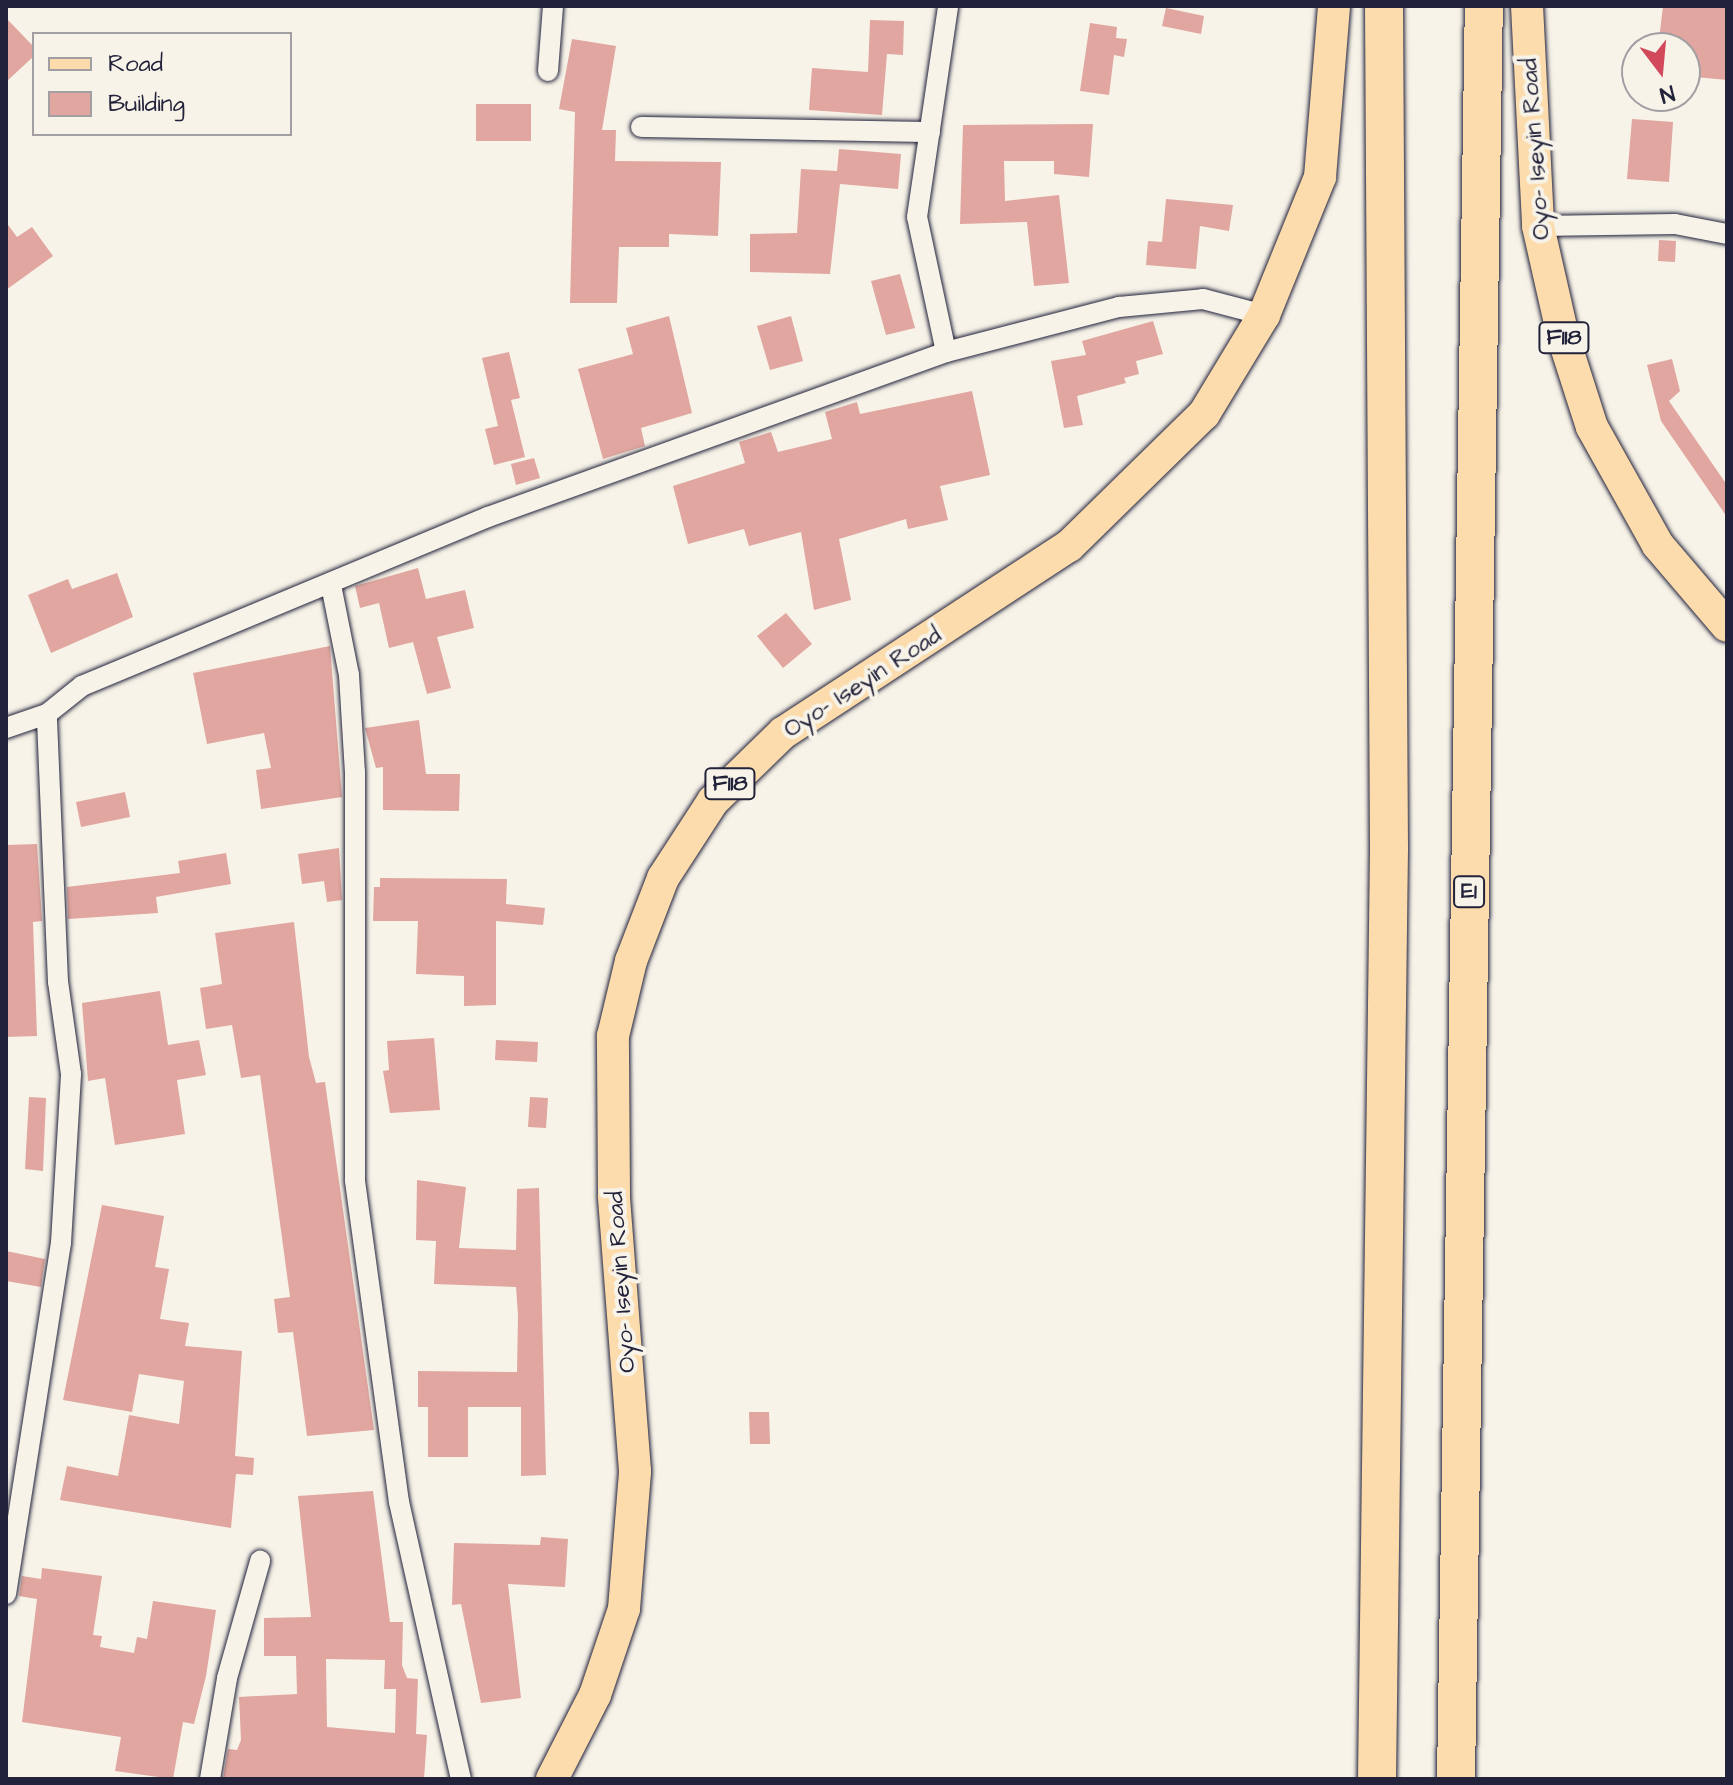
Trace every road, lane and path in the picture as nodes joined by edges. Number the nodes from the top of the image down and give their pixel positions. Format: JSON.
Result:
{"nodes":[{"id":1,"x":553,"y":6,"type":"edge"},
{"id":2,"x":948,"y":6,"type":"edge"},
{"id":3,"x":1334,"y":6,"type":"edge"},
{"id":4,"x":1384,"y":6,"type":"edge"},
{"id":5,"x":1484,"y":6,"type":"edge"},
{"id":6,"x":1527,"y":6,"type":"edge"},
{"id":7,"x":548,"y":71,"type":"dead end"},
{"id":8,"x":641,"y":127,"type":"dead end"},
{"id":9,"x":930,"y":132,"type":"junction"},
{"id":10,"x":1538,"y":226,"type":"junction"},
{"id":11,"x":1727,"y":234,"type":"edge"},
{"id":12,"x":1264,"y":315,"type":"junction"},
{"id":13,"x":946,"y":352,"type":"junction"},
{"id":14,"x":331,"y":585,"type":"junction"},
{"id":15,"x":1727,"y":626,"type":"edge"},
{"id":16,"x":47,"y":714,"type":"junction"},
{"id":17,"x":6,"y":728,"type":"edge"},
{"id":18,"x":260,"y":1561,"type":"dead end"},
{"id":19,"x":6,"y":1594,"type":"edge"},
{"id":20,"x":210,"y":1779,"type":"edge"},
{"id":21,"x":461,"y":1779,"type":"edge"},
{"id":22,"x":552,"y":1779,"type":"edge"},
{"id":23,"x":1377,"y":1779,"type":"edge"},
{"id":24,"x":1456,"y":1779,"type":"edge"}],
"edges":[{"from":1,"to":7,"type":"street"},
{"from":2,"to":9,"type":"street"},
{"from":3,"to":12,"type":"main road","name":"Oyo- Iseyin Road","number":"F118"},
{"from":4,"to":23,"type":"highway"},
{"from":5,"to":24,"type":"highway","number":"E1"},
{"from":6,"to":10,"type":"main road","name":"Oyo- Iseyin Road","number":"F118"},
{"from":8,"to":9,"type":"street"},
{"from":9,"to":13,"type":"street"},
{"from":10,"to":11,"type":"street"},
{"from":10,"to":15,"type":"main road","name":"Oyo- Iseyin Road","number":"F118"},
{"from":12,"to":13,"type":"street"},
{"from":12,"to":22,"type":"main road","name":"Oyo- Iseyin Road","number":"F118"},
{"from":13,"to":14,"type":"street"},
{"from":14,"to":16,"type":"street"},
{"from":14,"to":21,"type":"street"},
{"from":16,"to":17,"type":"street"},
{"from":16,"to":19,"type":"street"},
{"from":18,"to":20,"type":"street"}]}
